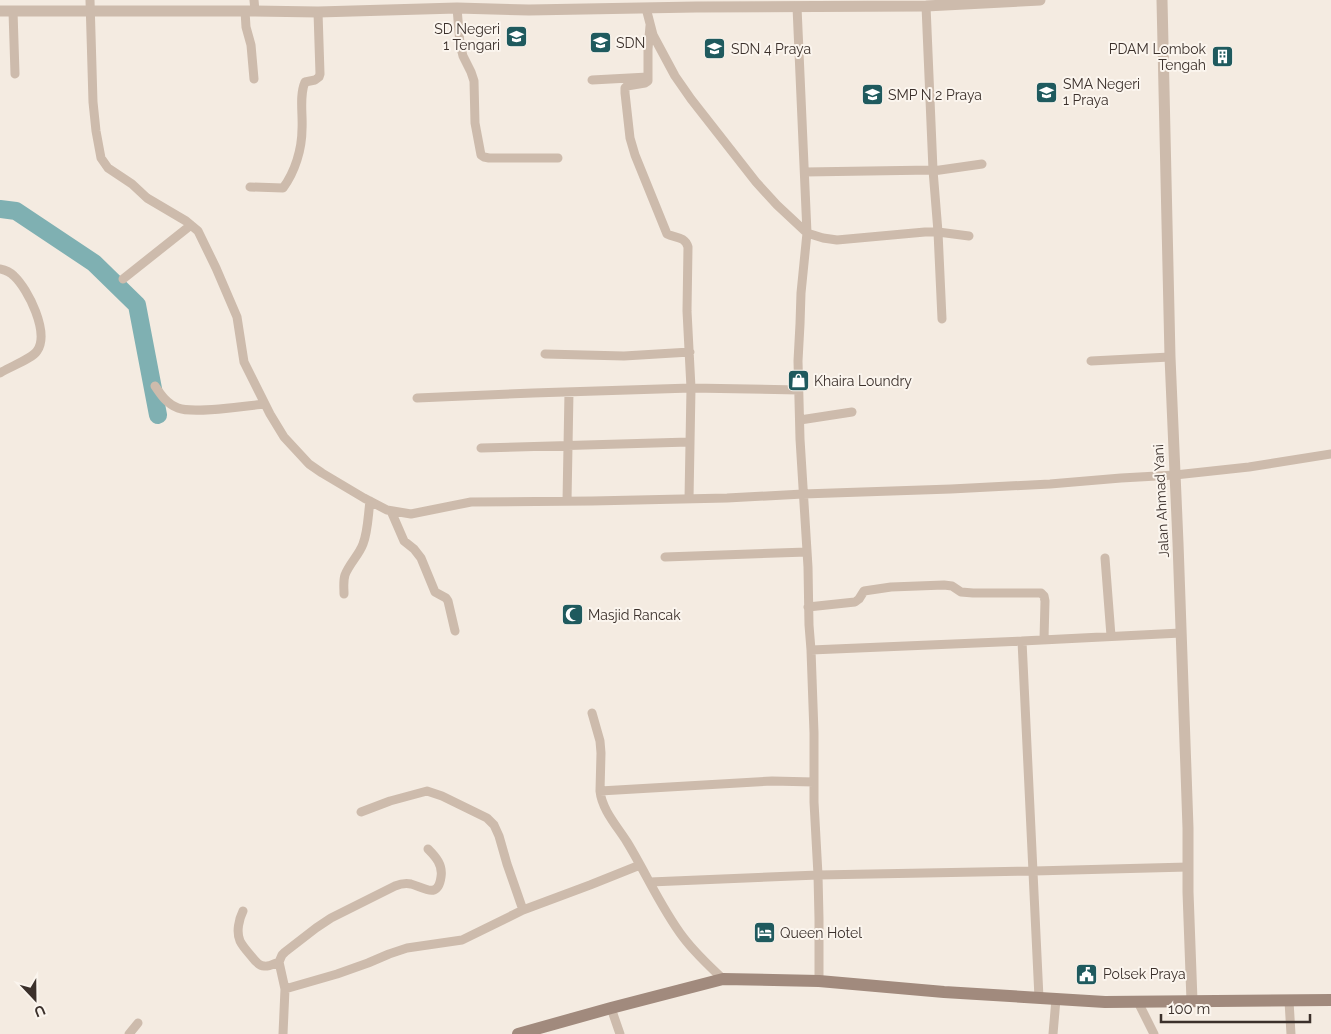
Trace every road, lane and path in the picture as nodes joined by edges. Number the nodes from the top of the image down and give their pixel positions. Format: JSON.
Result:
{"nodes":[{"id":1,"x":1040,"y":0,"type":"edge"},
{"id":2,"x":1162,"y":0,"type":"edge"},
{"id":3,"x":938,"y":2,"type":"edge"},
{"id":4,"x":90,"y":5,"type":"edge"},
{"id":5,"x":396,"y":5,"type":"edge"},
{"id":6,"x":528,"y":5,"type":"edge"},
{"id":7,"x":640,"y":6,"type":"edge"},
{"id":8,"x":926,"y":6,"type":"junction"},
{"id":9,"x":251,"y":7,"type":"edge"},
{"id":10,"x":797,"y":7,"type":"junction"},
{"id":11,"x":457,"y":8,"type":"junction"},
{"id":12,"x":0,"y":11,"type":"edge"},
{"id":13,"x":13,"y":11,"type":"junction"},
{"id":14,"x":318,"y":12,"type":"junction"},
{"id":15,"x":650,"y":26,"type":"junction"},
{"id":16,"x":15,"y":74,"type":"dead end"},
{"id":17,"x":648,"y":77,"type":"junction"},
{"id":18,"x":254,"y":80,"type":"dead end"},
{"id":19,"x":592,"y":80,"type":"dead end"},
{"id":20,"x":558,"y":158,"type":"dead end"},
{"id":21,"x":982,"y":164,"type":"dead end"},
{"id":22,"x":933,"y":171,"type":"junction"},
{"id":23,"x":805,"y":172,"type":"junction"},
{"id":24,"x":250,"y":187,"type":"dead end"},
{"id":25,"x":191,"y":225,"type":"junction"},
{"id":26,"x":938,"y":232,"type":"junction"},
{"id":27,"x":807,"y":233,"type":"junction"},
{"id":28,"x":969,"y":236,"type":"dead end"},
{"id":29,"x":0,"y":269,"type":"edge"},
{"id":30,"x":123,"y":279,"type":"dead end"},
{"id":31,"x":942,"y":319,"type":"dead end"},
{"id":32,"x":690,"y":352,"type":"junction"},
{"id":33,"x":545,"y":354,"type":"dead end"},
{"id":34,"x":1170,"y":357,"type":"junction"},
{"id":35,"x":1091,"y":360,"type":"dead end"},
{"id":36,"x":0,"y":373,"type":"edge"},
{"id":37,"x":155,"y":386,"type":"dead end"},
{"id":38,"x":691,"y":388,"type":"junction"},
{"id":39,"x":799,"y":390,"type":"junction"},
{"id":40,"x":569,"y":392,"type":"junction"},
{"id":41,"x":417,"y":398,"type":"dead end"},
{"id":42,"x":264,"y":404,"type":"junction"},
{"id":43,"x":852,"y":412,"type":"dead end"},
{"id":44,"x":800,"y":420,"type":"junction"},
{"id":45,"x":689,"y":442,"type":"junction"},
{"id":46,"x":568,"y":446,"type":"junction"},
{"id":47,"x":481,"y":448,"type":"dead end"},
{"id":48,"x":1331,"y":454,"type":"edge"},
{"id":49,"x":1175,"y":475,"type":"junction"},
{"id":50,"x":803,"y":494,"type":"junction"},
{"id":51,"x":689,"y":499,"type":"junction"},
{"id":52,"x":567,"y":501,"type":"junction"},
{"id":53,"x":370,"y":502,"type":"junction"},
{"id":54,"x":391,"y":510,"type":"junction"},
{"id":55,"x":807,"y":552,"type":"junction"},
{"id":56,"x":666,"y":557,"type":"dead end"},
{"id":57,"x":1105,"y":558,"type":"dead end"},
{"id":58,"x":344,"y":594,"type":"dead end"},
{"id":59,"x":808,"y":607,"type":"junction"},
{"id":60,"x":455,"y":631,"type":"dead end"},
{"id":61,"x":1181,"y":633,"type":"junction"},
{"id":62,"x":1111,"y":636,"type":"junction"},
{"id":63,"x":1044,"y":639,"type":"junction"},
{"id":64,"x":1022,"y":641,"type":"junction"},
{"id":65,"x":811,"y":650,"type":"junction"},
{"id":66,"x":592,"y":714,"type":"dead end"},
{"id":67,"x":814,"y":782,"type":"junction"},
{"id":68,"x":600,"y":791,"type":"junction"},
{"id":69,"x":360,"y":812,"type":"dead end"},
{"id":70,"x":428,"y":849,"type":"dead end"},
{"id":71,"x":640,"y":865,"type":"junction"},
{"id":72,"x":1188,"y":867,"type":"junction"},
{"id":73,"x":1034,"y":871,"type":"junction"},
{"id":74,"x":818,"y":875,"type":"junction"},
{"id":75,"x":650,"y":882,"type":"junction"},
{"id":76,"x":523,"y":910,"type":"junction"},
{"id":77,"x":243,"y":911,"type":"dead end"},
{"id":78,"x":279,"y":962,"type":"junction"},
{"id":79,"x":724,"y":979,"type":"junction"},
{"id":80,"x":819,"y":981,"type":"junction"},
{"id":81,"x":285,"y":989,"type":"junction"},
{"id":82,"x":1039,"y":998,"type":"junction"},
{"id":83,"x":1056,"y":999,"type":"junction"},
{"id":84,"x":1331,"y":1000,"type":"edge"},
{"id":85,"x":1192,"y":1001,"type":"junction"},
{"id":86,"x":1289,"y":1001,"type":"junction"},
{"id":87,"x":1138,"y":1002,"type":"junction"},
{"id":88,"x":611,"y":1008,"type":"junction"},
{"id":89,"x":138,"y":1023,"type":"dead end"},
{"id":90,"x":129,"y":1034,"type":"edge"},
{"id":91,"x":283,"y":1034,"type":"edge"},
{"id":92,"x":518,"y":1034,"type":"edge"},
{"id":93,"x":620,"y":1034,"type":"edge"},
{"id":94,"x":1053,"y":1034,"type":"edge"},
{"id":95,"x":1154,"y":1034,"type":"edge"},
{"id":96,"x":1291,"y":1034,"type":"edge"}],
"edges":[{"from":1,"to":3,"type":"street"},
{"from":2,"to":34,"type":"street","name":"Jalan Ahmad Yani"},
{"from":3,"to":8,"type":"street"},
{"from":4,"to":9,"type":"street"},
{"from":4,"to":13,"type":"street"},
{"from":4,"to":25,"type":"street"},
{"from":5,"to":11,"type":"street"},
{"from":5,"to":14,"type":"street"},
{"from":6,"to":7,"type":"street"},
{"from":6,"to":11,"type":"street"},
{"from":7,"to":10,"type":"street"},
{"from":7,"to":15,"type":"street"},
{"from":8,"to":10,"type":"street"},
{"from":8,"to":22,"type":"street"},
{"from":9,"to":14,"type":"street"},
{"from":9,"to":18,"type":"street"},
{"from":10,"to":23,"type":"street"},
{"from":11,"to":20,"type":"street"},
{"from":12,"to":13,"type":"street"},
{"from":13,"to":16,"type":"street"},
{"from":14,"to":24,"type":"street"},
{"from":15,"to":17,"type":"street"},
{"from":15,"to":27,"type":"street"},
{"from":17,"to":19,"type":"street"},
{"from":17,"to":32,"type":"street"},
{"from":21,"to":22,"type":"street"},
{"from":22,"to":23,"type":"street"},
{"from":22,"to":26,"type":"street"},
{"from":23,"to":27,"type":"street"},
{"from":25,"to":30,"type":"street"},
{"from":25,"to":42,"type":"street"},
{"from":26,"to":27,"type":"street"},
{"from":26,"to":28,"type":"street"},
{"from":26,"to":31,"type":"street"},
{"from":27,"to":39,"type":"street"},
{"from":29,"to":36,"type":"street"},
{"from":32,"to":33,"type":"street"},
{"from":32,"to":38,"type":"street"},
{"from":34,"to":35,"type":"street"},
{"from":34,"to":49,"type":"street","name":"Jalan Ahmad Yani"},
{"from":37,"to":42,"type":"street"},
{"from":38,"to":39,"type":"street"},
{"from":38,"to":40,"type":"street"},
{"from":38,"to":45,"type":"street"},
{"from":39,"to":44,"type":"street"},
{"from":40,"to":41,"type":"street"},
{"from":40,"to":46,"type":"street"},
{"from":42,"to":53,"type":"street"},
{"from":43,"to":44,"type":"street"},
{"from":44,"to":50,"type":"street"},
{"from":45,"to":46,"type":"street"},
{"from":45,"to":51,"type":"street"},
{"from":46,"to":47,"type":"street"},
{"from":46,"to":52,"type":"street"},
{"from":48,"to":49,"type":"street"},
{"from":49,"to":50,"type":"street"},
{"from":49,"to":61,"type":"street","name":"Jalan Ahmad Yani"},
{"from":50,"to":51,"type":"street"},
{"from":50,"to":55,"type":"street"},
{"from":51,"to":52,"type":"street"},
{"from":52,"to":54,"type":"street"},
{"from":53,"to":54,"type":"street"},
{"from":53,"to":58,"type":"street"},
{"from":54,"to":60,"type":"street"},
{"from":55,"to":56,"type":"street"},
{"from":55,"to":59,"type":"street"},
{"from":57,"to":62,"type":"street"},
{"from":59,"to":63,"type":"street"},
{"from":59,"to":65,"type":"street"},
{"from":61,"to":62,"type":"street"},
{"from":61,"to":72,"type":"street","name":"Jalan Ahmad Yani"},
{"from":62,"to":63,"type":"street"},
{"from":63,"to":64,"type":"street"},
{"from":64,"to":65,"type":"street"},
{"from":64,"to":73,"type":"street"},
{"from":65,"to":67,"type":"street"},
{"from":66,"to":68,"type":"street"},
{"from":67,"to":68,"type":"street"},
{"from":67,"to":74,"type":"street"},
{"from":68,"to":71,"type":"street"},
{"from":69,"to":76,"type":"street"},
{"from":70,"to":78,"type":"street"},
{"from":71,"to":75,"type":"street"},
{"from":71,"to":76,"type":"street"},
{"from":72,"to":73,"type":"street"},
{"from":72,"to":85,"type":"street","name":"Jalan Ahmad Yani"},
{"from":73,"to":74,"type":"street"},
{"from":73,"to":82,"type":"street"},
{"from":74,"to":75,"type":"street"},
{"from":74,"to":80,"type":"street"},
{"from":75,"to":79,"type":"street"},
{"from":76,"to":81,"type":"street"},
{"from":77,"to":78,"type":"street"},
{"from":78,"to":81,"type":"street"},
{"from":79,"to":80,"type":"main road"},
{"from":79,"to":88,"type":"main road"},
{"from":80,"to":82,"type":"main road"},
{"from":81,"to":91,"type":"street"},
{"from":82,"to":83,"type":"main road"},
{"from":83,"to":87,"type":"main road"},
{"from":83,"to":94,"type":"street"},
{"from":84,"to":86,"type":"main road"},
{"from":85,"to":86,"type":"main road"},
{"from":85,"to":87,"type":"main road"},
{"from":86,"to":96,"type":"street"},
{"from":87,"to":95,"type":"street"},
{"from":88,"to":92,"type":"main road"},
{"from":88,"to":93,"type":"street"},
{"from":89,"to":90,"type":"street"}]}
